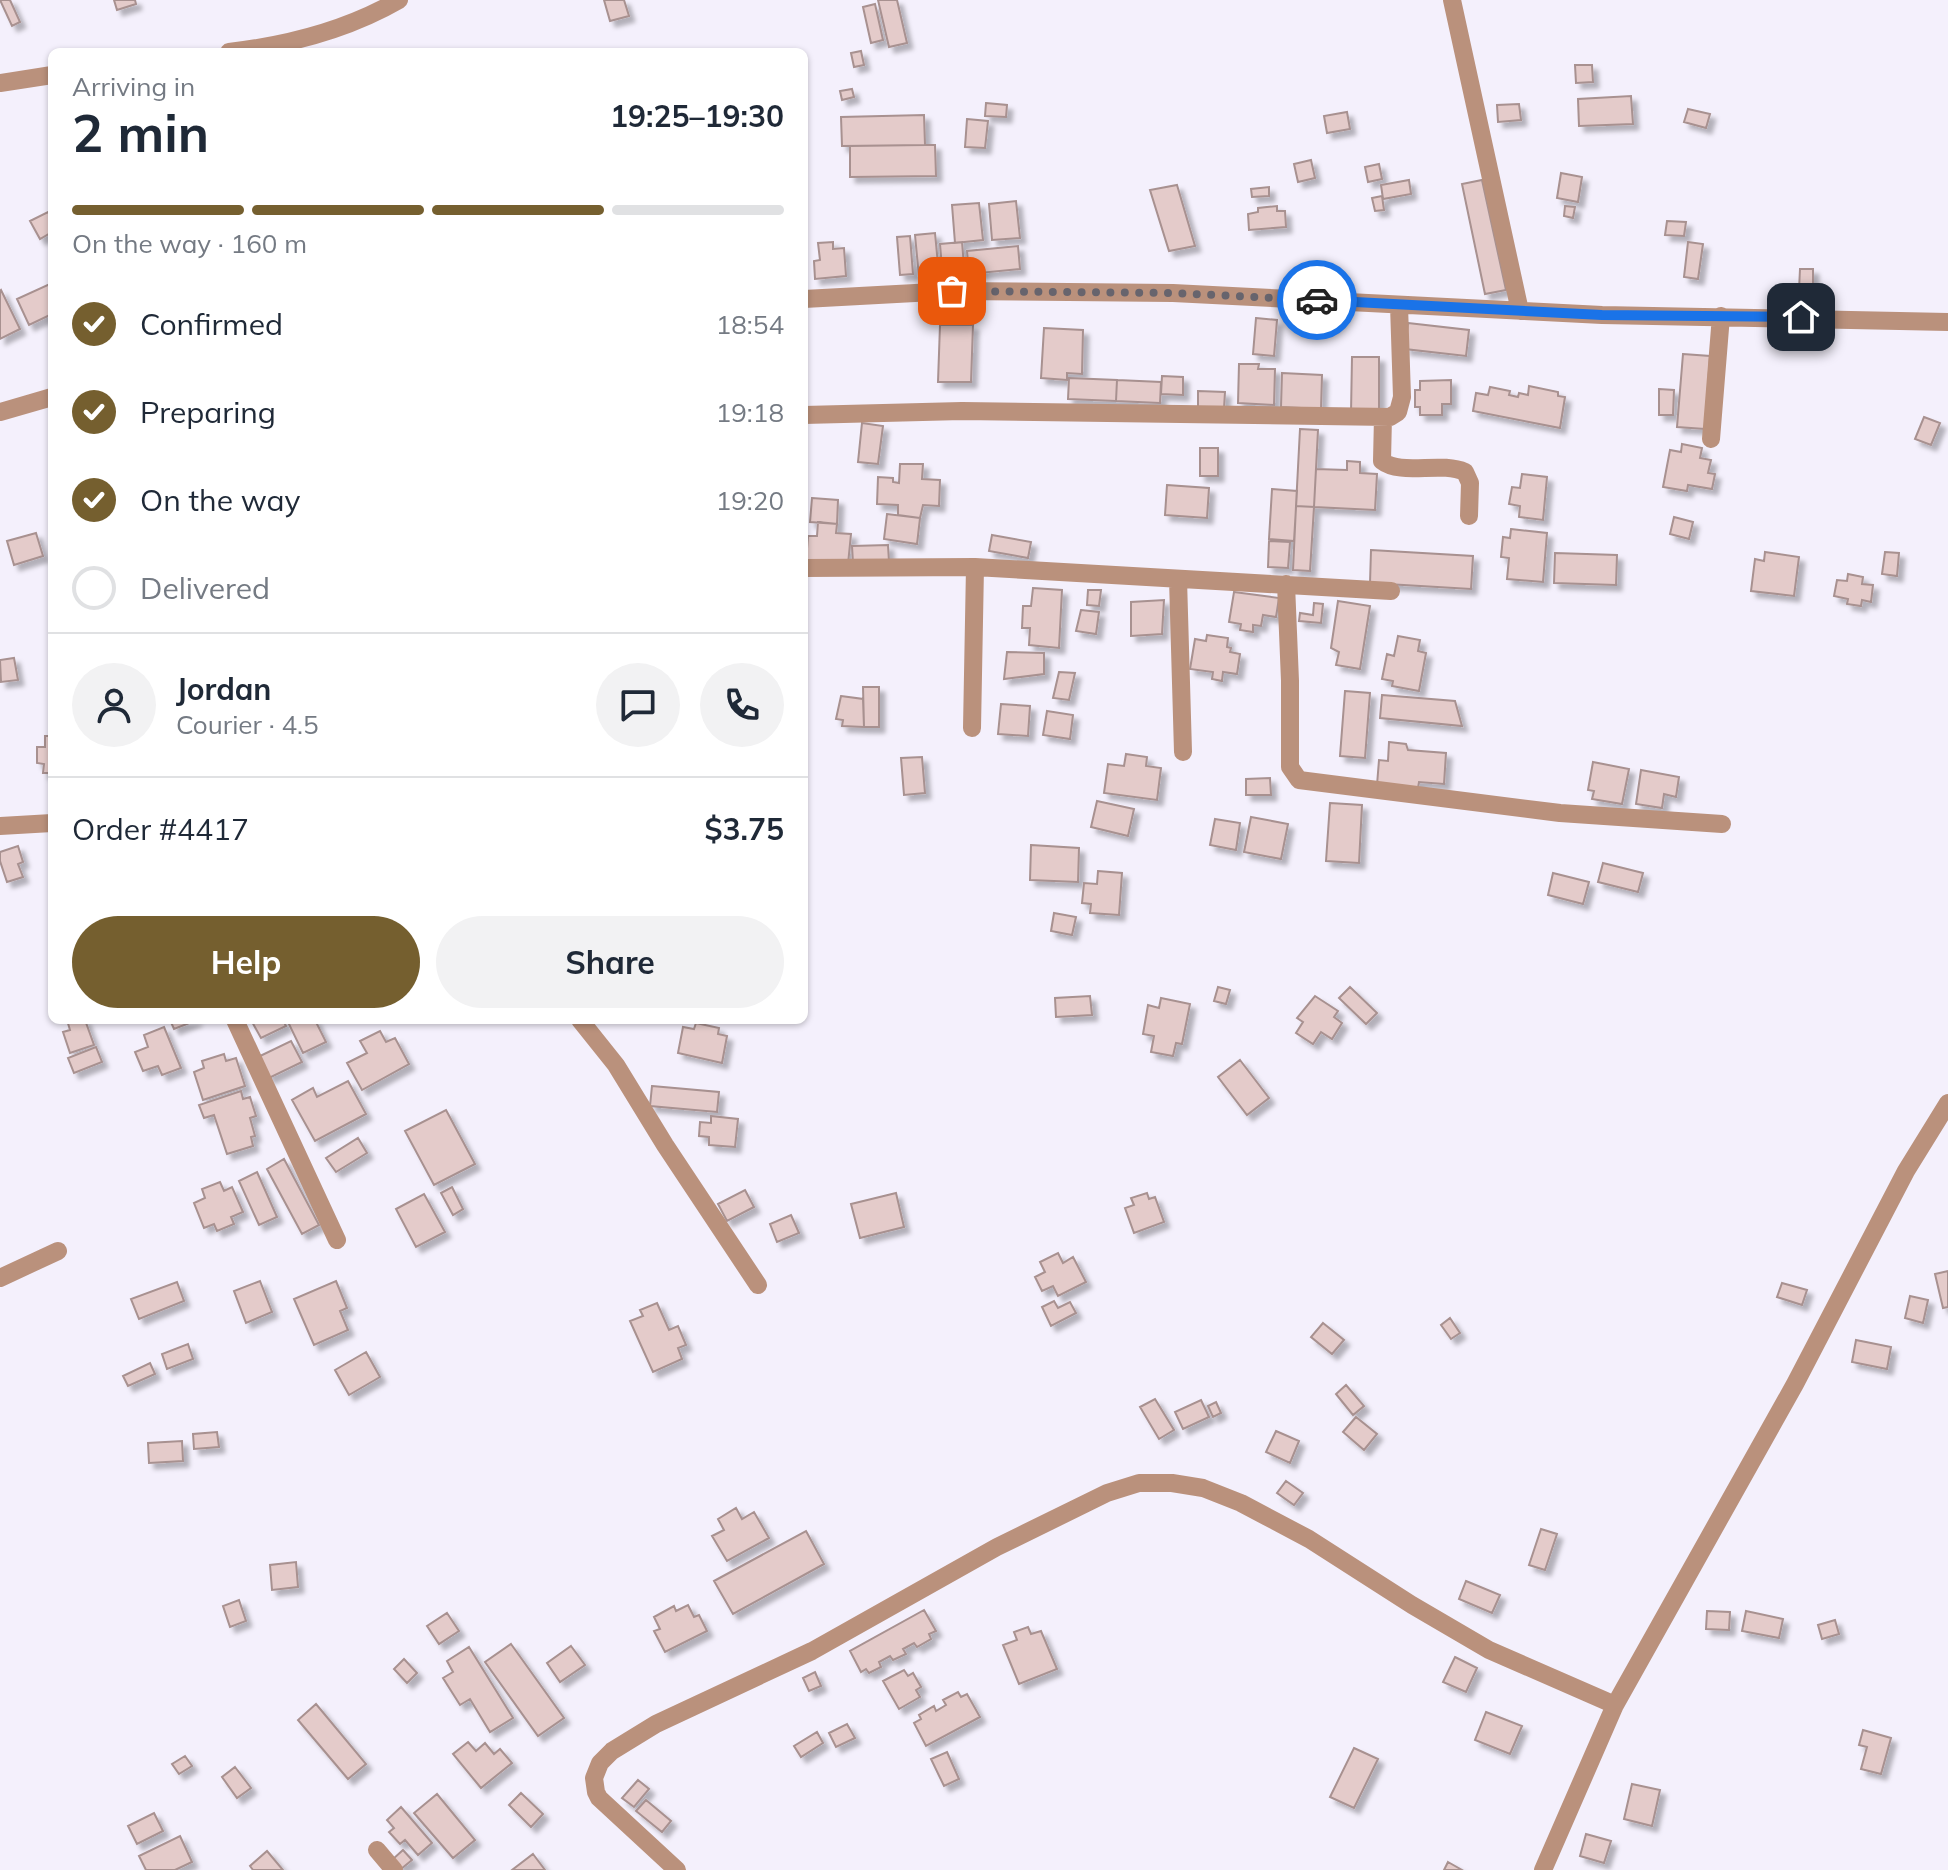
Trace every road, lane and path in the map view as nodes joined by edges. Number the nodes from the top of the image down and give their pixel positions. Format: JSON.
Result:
{"nodes":[{"id":1,"x":399,"y":0,"type":"edge"},
{"id":2,"x":1452,"y":0,"type":"edge"},
{"id":3,"x":255,"y":48,"type":"edge"},
{"id":4,"x":48,"y":76,"type":"edge"},
{"id":5,"x":0,"y":83,"type":"edge"},
{"id":6,"x":808,"y":299,"type":"edge"},
{"id":7,"x":1399,"y":305,"type":"junction"},
{"id":8,"x":1520,"y":311,"type":"junction"},
{"id":9,"x":1721,"y":316,"type":"junction"},
{"id":10,"x":1948,"y":322,"type":"edge"},
{"id":11,"x":48,"y":398,"type":"edge"},
{"id":12,"x":0,"y":412,"type":"edge"},
{"id":13,"x":808,"y":415,"type":"edge"},
{"id":14,"x":1383,"y":417,"type":"junction"},
{"id":15,"x":1711,"y":439,"type":"dead end"},
{"id":16,"x":1469,"y":516,"type":"dead end"},
{"id":17,"x":975,"y":567,"type":"junction"},
{"id":18,"x":808,"y":568,"type":"edge"},
{"id":19,"x":1178,"y":579,"type":"junction"},
{"id":20,"x":1286,"y":584,"type":"junction"},
{"id":21,"x":1391,"y":591,"type":"dead end"},
{"id":22,"x":972,"y":728,"type":"dead end"},
{"id":23,"x":1183,"y":752,"type":"dead end"},
{"id":24,"x":48,"y":823,"type":"edge"},
{"id":25,"x":1722,"y":824,"type":"dead end"},
{"id":26,"x":0,"y":826,"type":"edge"},
{"id":27,"x":237,"y":1024,"type":"edge"},
{"id":28,"x":583,"y":1024,"type":"edge"},
{"id":29,"x":1948,"y":1103,"type":"edge"},
{"id":30,"x":337,"y":1240,"type":"dead end"},
{"id":31,"x":58,"y":1251,"type":"dead end"},
{"id":32,"x":0,"y":1278,"type":"edge"},
{"id":33,"x":758,"y":1285,"type":"dead end"},
{"id":34,"x":1615,"y":1705,"type":"junction"},
{"id":35,"x":377,"y":1850,"type":"dead end"},
{"id":36,"x":394,"y":1870,"type":"edge"},
{"id":37,"x":677,"y":1870,"type":"edge"},
{"id":38,"x":1543,"y":1870,"type":"edge"}],
"edges":[{"from":1,"to":3,"type":"street"},
{"from":2,"to":8,"type":"street"},
{"from":4,"to":5,"type":"street"},
{"from":6,"to":7,"type":"street"},
{"from":7,"to":8,"type":"street"},
{"from":7,"to":14,"type":"street"},
{"from":8,"to":9,"type":"street"},
{"from":9,"to":10,"type":"street"},
{"from":9,"to":15,"type":"street"},
{"from":11,"to":12,"type":"street"},
{"from":13,"to":14,"type":"street"},
{"from":14,"to":16,"type":"street"},
{"from":17,"to":18,"type":"street"},
{"from":17,"to":19,"type":"street"},
{"from":17,"to":22,"type":"street"},
{"from":19,"to":20,"type":"street"},
{"from":19,"to":23,"type":"street"},
{"from":20,"to":21,"type":"street"},
{"from":20,"to":25,"type":"street"},
{"from":24,"to":26,"type":"street"},
{"from":27,"to":30,"type":"street"},
{"from":28,"to":33,"type":"street"},
{"from":29,"to":34,"type":"street"},
{"from":31,"to":32,"type":"street"},
{"from":34,"to":37,"type":"street"},
{"from":34,"to":38,"type":"street"},
{"from":35,"to":36,"type":"street"}]}
